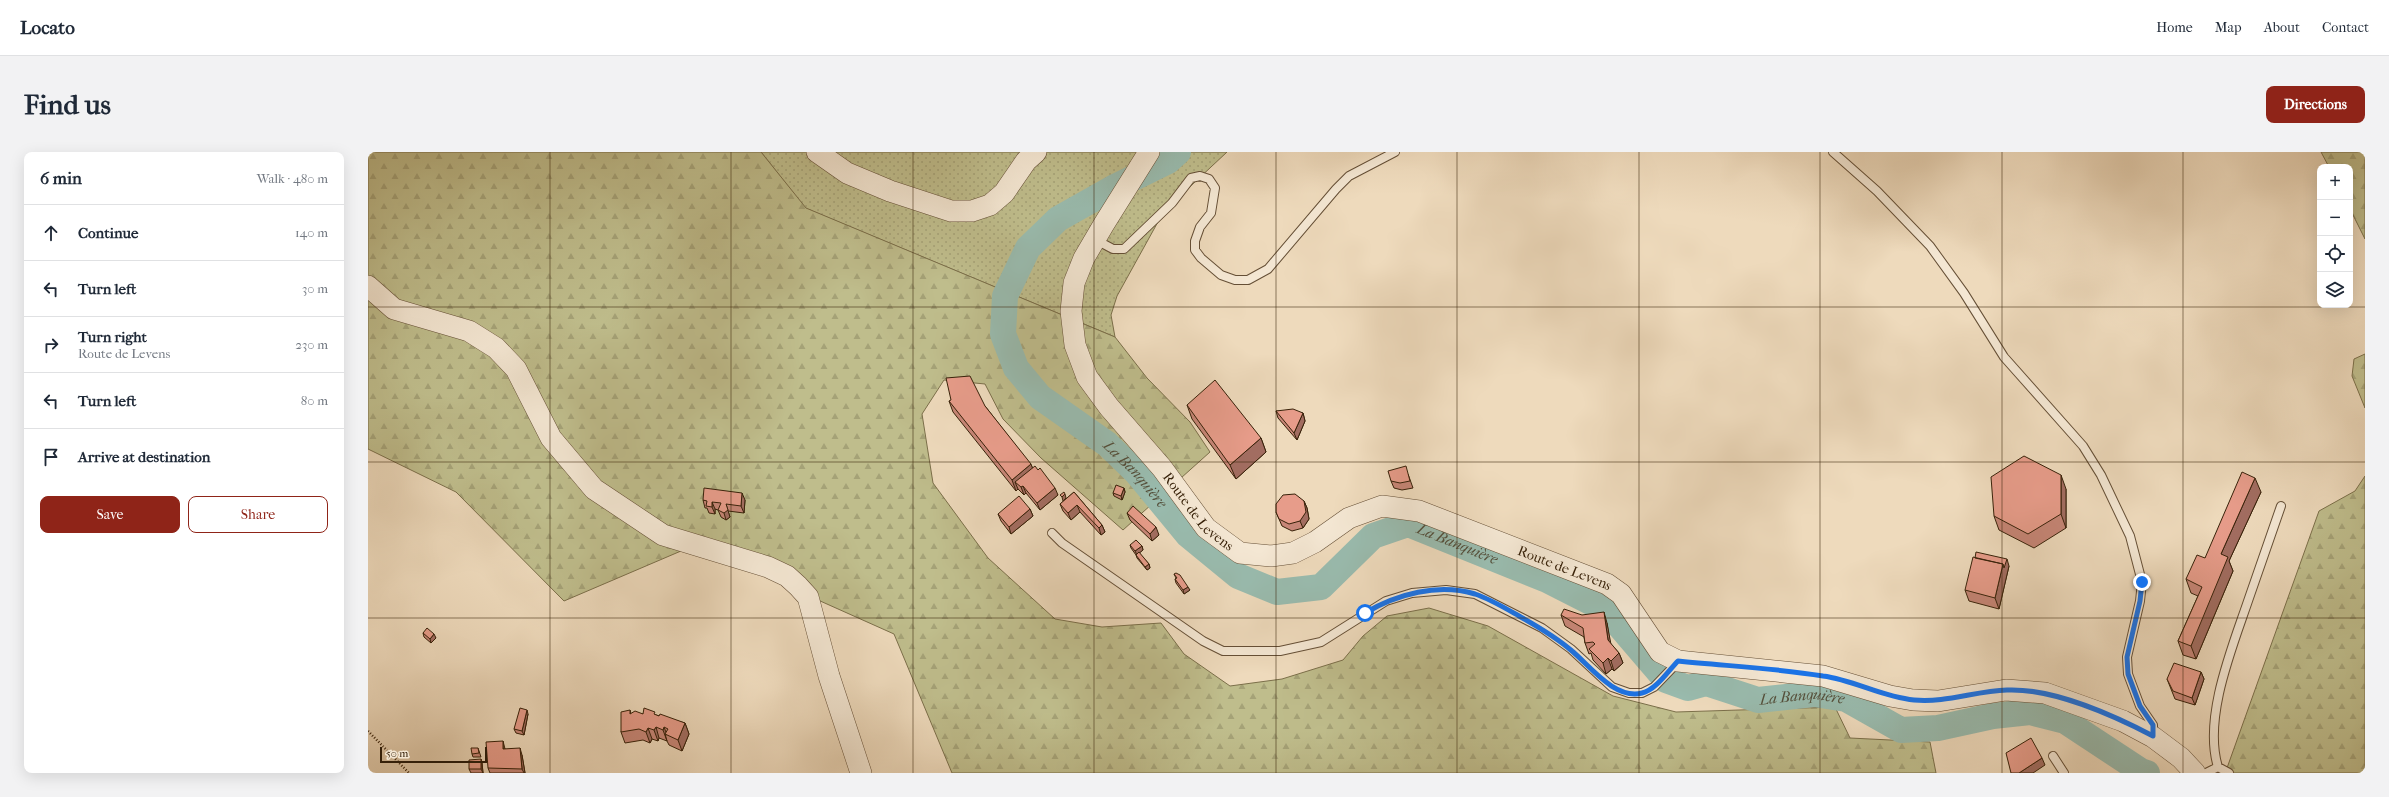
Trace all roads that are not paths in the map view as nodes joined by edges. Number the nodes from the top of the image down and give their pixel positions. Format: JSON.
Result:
{"nodes":[{"id":1,"x":818,"y":152,"type":"edge"},
{"id":2,"x":1036,"y":152,"type":"edge"},
{"id":3,"x":1149,"y":152,"type":"edge"},
{"id":4,"x":1395,"y":152,"type":"edge"},
{"id":5,"x":1833,"y":152,"type":"edge"},
{"id":6,"x":1100,"y":232,"type":"junction"},
{"id":7,"x":368,"y":286,"type":"edge"},
{"id":8,"x":2281,"y":506,"type":"dead end"},
{"id":9,"x":1052,"y":533,"type":"dead end"},
{"id":10,"x":1675,"y":664,"type":"junction"},
{"id":11,"x":2153,"y":736,"type":"junction"},
{"id":12,"x":2053,"y":756,"type":"dead end"},
{"id":13,"x":2217,"y":764,"type":"junction"},
{"id":14,"x":861,"y":773,"type":"edge"},
{"id":15,"x":2064,"y":773,"type":"edge"},
{"id":16,"x":2195,"y":773,"type":"edge"},
{"id":17,"x":2206,"y":773,"type":"edge"},
{"id":18,"x":2229,"y":773,"type":"edge"}],
"edges":[{"from":1,"to":2,"type":"street"},
{"from":3,"to":6,"type":"street","name":"Route de Levens"},
{"from":4,"to":6,"type":"lane"},
{"from":5,"to":11,"type":"lane"},
{"from":6,"to":10,"type":"street","name":"Route de Levens"},
{"from":7,"to":14,"type":"street"},
{"from":8,"to":13,"type":"lane"},
{"from":9,"to":10,"type":"lane"},
{"from":10,"to":11,"type":"street","name":"Route de Levens"},
{"from":11,"to":16,"type":"street","name":"Route de Levens"},
{"from":12,"to":15,"type":"lane"},
{"from":13,"to":17,"type":"lane"},
{"from":13,"to":18,"type":"lane"}]}
